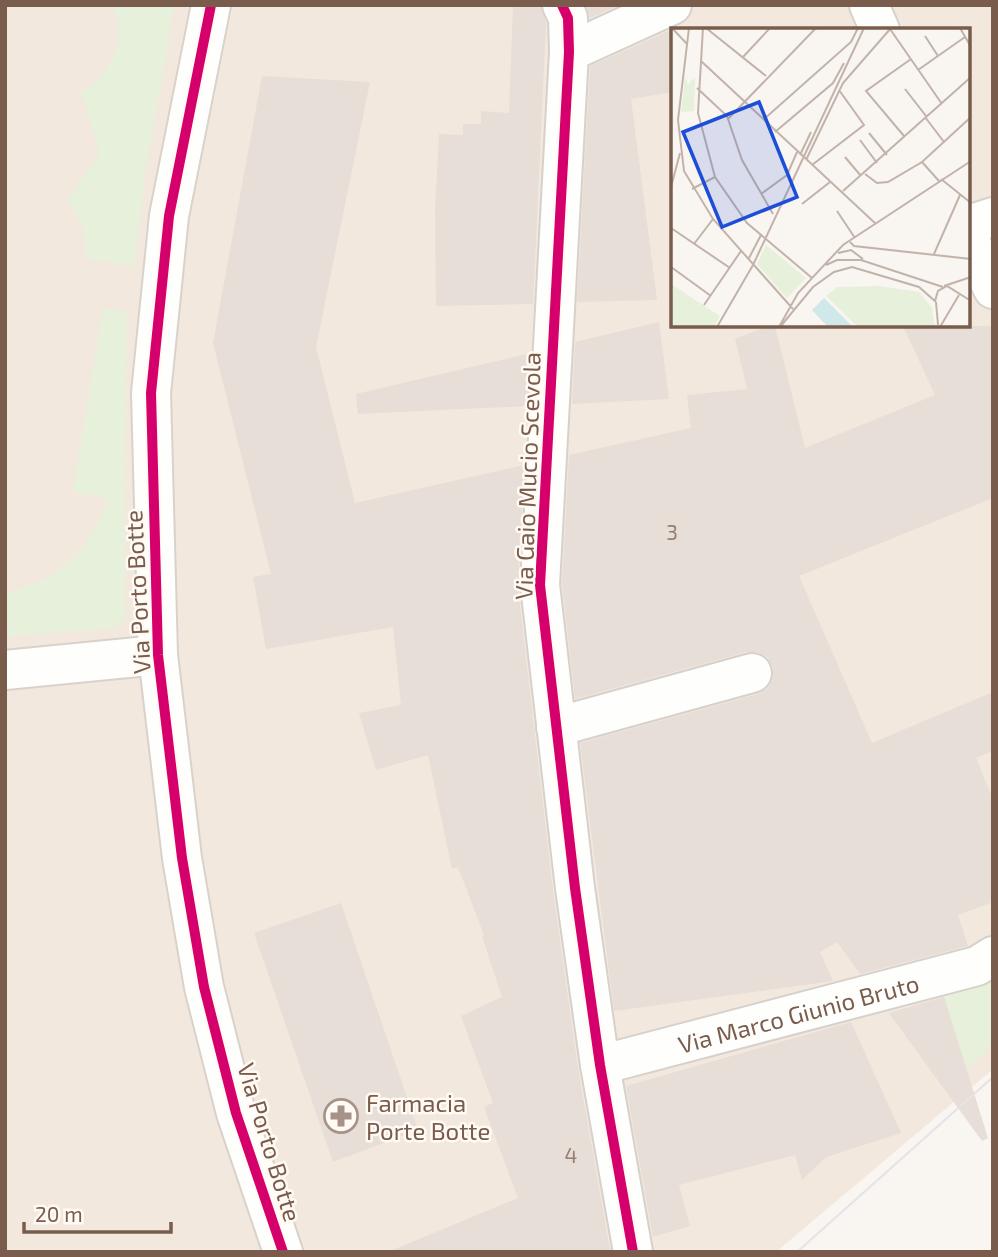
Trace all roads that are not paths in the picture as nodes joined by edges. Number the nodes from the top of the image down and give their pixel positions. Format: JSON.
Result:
{"nodes":[{"id":1,"x":211,"y":5,"type":"edge"},
{"id":2,"x":562,"y":5,"type":"edge"},
{"id":3,"x":673,"y":5,"type":"edge"},
{"id":4,"x":869,"y":5,"type":"edge"},
{"id":5,"x":879,"y":28,"type":"edge"},
{"id":6,"x":569,"y":52,"type":"junction"},
{"id":7,"x":993,"y":217,"type":"edge"},
{"id":8,"x":970,"y":224,"type":"edge"},
{"id":9,"x":970,"y":241,"type":"edge"},
{"id":10,"x":993,"y":289,"type":"edge"},
{"id":11,"x":158,"y":655,"type":"junction"},
{"id":12,"x":5,"y":670,"type":"edge"},
{"id":13,"x":752,"y":673,"type":"dead end"},
{"id":14,"x":556,"y":727,"type":"junction"},
{"id":15,"x":993,"y":956,"type":"edge"},
{"id":16,"x":600,"y":1065,"type":"junction"},
{"id":17,"x":283,"y":1252,"type":"edge"},
{"id":18,"x":632,"y":1252,"type":"edge"}],
"edges":[{"from":1,"to":11,"type":"street","name":"Via Porto Botte"},
{"from":2,"to":6,"type":"street","name":"Via Gaio Mucio Scevola"},
{"from":3,"to":6,"type":"street"},
{"from":4,"to":5,"type":"street"},
{"from":6,"to":14,"type":"street","name":"Via Gaio Mucio Scevola"},
{"from":7,"to":8,"type":"street"},
{"from":9,"to":10,"type":"street"},
{"from":11,"to":12,"type":"street"},
{"from":11,"to":17,"type":"street","name":"Via Porto Botte"},
{"from":13,"to":14,"type":"street"},
{"from":14,"to":16,"type":"street","name":"Via Gaio Mucio Scevola"},
{"from":15,"to":16,"type":"street","name":"Via Marco Giunio Bruto"},
{"from":16,"to":18,"type":"street","name":"Via Gaio Mucio Scevola"}]}
